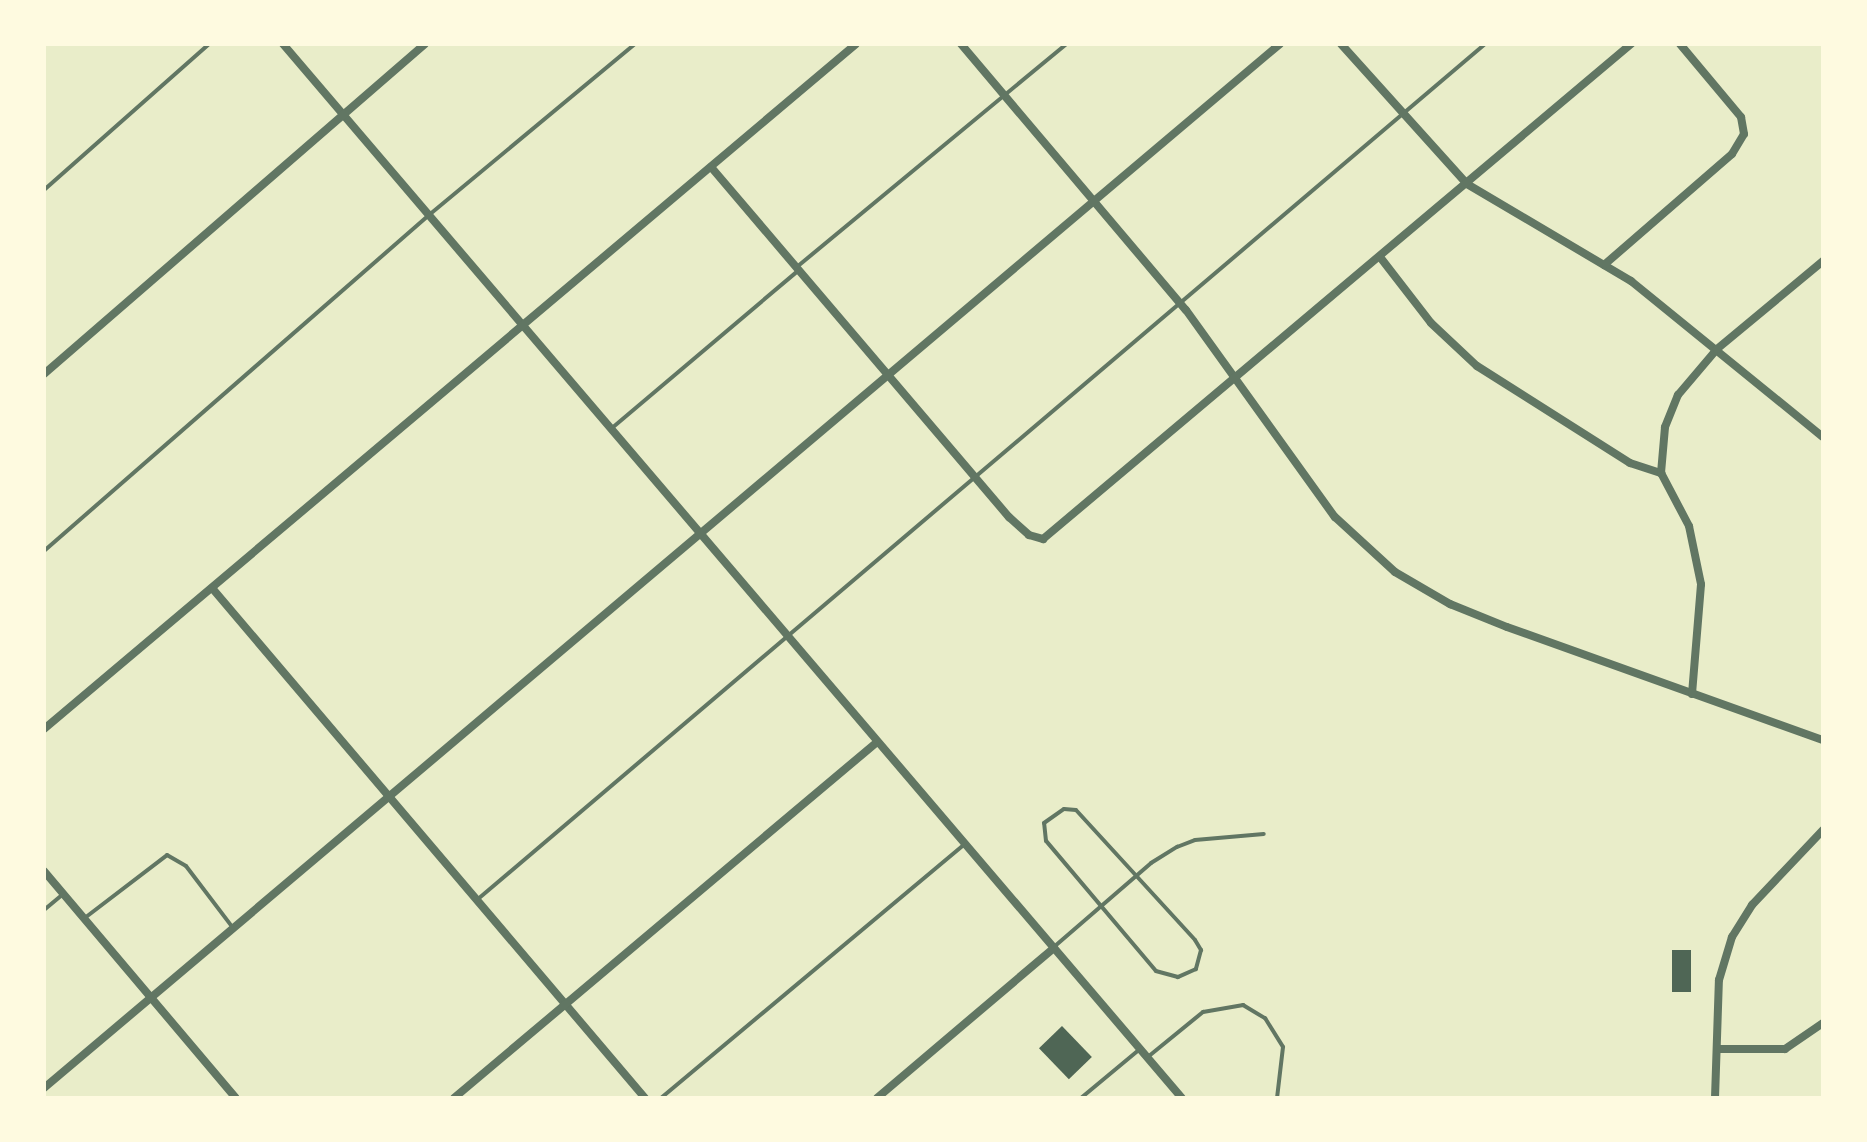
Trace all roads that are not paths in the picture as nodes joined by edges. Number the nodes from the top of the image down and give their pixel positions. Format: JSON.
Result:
{"nodes":[{"id":1,"x":209,"y":44,"type":"edge"},
{"id":2,"x":283,"y":44,"type":"edge"},
{"id":3,"x":425,"y":44,"type":"edge"},
{"id":4,"x":635,"y":44,"type":"edge"},
{"id":5,"x":856,"y":44,"type":"edge"},
{"id":6,"x":961,"y":44,"type":"edge"},
{"id":7,"x":1066,"y":44,"type":"edge"},
{"id":8,"x":1280,"y":44,"type":"edge"},
{"id":9,"x":1341,"y":44,"type":"edge"},
{"id":10,"x":1485,"y":44,"type":"edge"},
{"id":11,"x":1631,"y":44,"type":"edge"},
{"id":12,"x":1680,"y":44,"type":"edge"},
{"id":13,"x":1005,"y":95,"type":"junction"},
{"id":14,"x":343,"y":114,"type":"junction"},
{"id":15,"x":1402,"y":115,"type":"junction"},
{"id":16,"x":711,"y":167,"type":"junction"},
{"id":17,"x":1467,"y":184,"type":"junction"},
{"id":18,"x":44,"y":190,"type":"edge"},
{"id":19,"x":1095,"y":200,"type":"junction"},
{"id":20,"x":429,"y":215,"type":"junction"},
{"id":21,"x":1380,"y":257,"type":"junction"},
{"id":22,"x":1823,"y":261,"type":"edge"},
{"id":23,"x":1604,"y":265,"type":"junction"},
{"id":24,"x":799,"y":268,"type":"junction"},
{"id":25,"x":1182,"y":304,"type":"junction"},
{"id":26,"x":524,"y":325,"type":"junction"},
{"id":27,"x":1717,"y":349,"type":"junction"},
{"id":28,"x":44,"y":374,"type":"edge"},
{"id":29,"x":890,"y":374,"type":"junction"},
{"id":30,"x":1237,"y":378,"type":"junction"},
{"id":31,"x":612,"y":428,"type":"junction"},
{"id":32,"x":1823,"y":437,"type":"edge"},
{"id":33,"x":1661,"y":473,"type":"junction"},
{"id":34,"x":975,"y":478,"type":"junction"},
{"id":35,"x":701,"y":533,"type":"junction"},
{"id":36,"x":44,"y":551,"type":"edge"},
{"id":37,"x":212,"y":588,"type":"junction"},
{"id":38,"x":787,"y":636,"type":"junction"},
{"id":39,"x":1692,"y":694,"type":"junction"},
{"id":40,"x":44,"y":729,"type":"edge"},
{"id":41,"x":1823,"y":740,"type":"edge"},
{"id":42,"x":877,"y":742,"type":"junction"},
{"id":43,"x":388,"y":797,"type":"junction"},
{"id":44,"x":1823,"y":830,"type":"edge"},
{"id":45,"x":1264,"y":834,"type":"dead end"},
{"id":46,"x":965,"y":844,"type":"junction"},
{"id":47,"x":44,"y":871,"type":"edge"},
{"id":48,"x":1134,"y":876,"type":"junction"},
{"id":49,"x":63,"y":894,"type":"junction"},
{"id":50,"x":476,"y":900,"type":"junction"},
{"id":51,"x":1100,"y":906,"type":"junction"},
{"id":52,"x":44,"y":910,"type":"edge"},
{"id":53,"x":84,"y":919,"type":"junction"},
{"id":54,"x":233,"y":928,"type":"junction"},
{"id":55,"x":1054,"y":948,"type":"junction"},
{"id":56,"x":151,"y":998,"type":"junction"},
{"id":57,"x":565,"y":1005,"type":"junction"},
{"id":58,"x":1823,"y":1023,"type":"edge"},
{"id":59,"x":1140,"y":1049,"type":"junction"},
{"id":60,"x":1717,"y":1049,"type":"junction"},
{"id":61,"x":1147,"y":1058,"type":"junction"},
{"id":62,"x":44,"y":1088,"type":"edge"},
{"id":63,"x":236,"y":1098,"type":"edge"},
{"id":64,"x":454,"y":1098,"type":"edge"},
{"id":65,"x":645,"y":1098,"type":"edge"},
{"id":66,"x":661,"y":1098,"type":"edge"},
{"id":67,"x":877,"y":1098,"type":"edge"},
{"id":68,"x":1081,"y":1098,"type":"edge"},
{"id":69,"x":1182,"y":1098,"type":"edge"},
{"id":70,"x":1277,"y":1098,"type":"edge"},
{"id":71,"x":1715,"y":1098,"type":"edge"}],
"edges":[{"from":1,"to":18,"type":"lane"},
{"from":2,"to":14,"type":"street"},
{"from":3,"to":14,"type":"street"},
{"from":4,"to":20,"type":"lane"},
{"from":5,"to":16,"type":"street"},
{"from":6,"to":13,"type":"street"},
{"from":7,"to":13,"type":"lane"},
{"from":8,"to":19,"type":"street"},
{"from":9,"to":15,"type":"street"},
{"from":10,"to":15,"type":"lane"},
{"from":11,"to":17,"type":"street"},
{"from":12,"to":23,"type":"street"},
{"from":13,"to":19,"type":"street"},
{"from":13,"to":24,"type":"lane"},
{"from":14,"to":20,"type":"street"},
{"from":14,"to":28,"type":"street"},
{"from":15,"to":17,"type":"street"},
{"from":15,"to":25,"type":"lane"},
{"from":16,"to":24,"type":"street"},
{"from":16,"to":26,"type":"street"},
{"from":17,"to":21,"type":"street"},
{"from":17,"to":23,"type":"street"},
{"from":19,"to":25,"type":"street"},
{"from":19,"to":29,"type":"street"},
{"from":20,"to":26,"type":"street"},
{"from":20,"to":36,"type":"lane"},
{"from":21,"to":30,"type":"street"},
{"from":21,"to":33,"type":"street"},
{"from":22,"to":27,"type":"street"},
{"from":23,"to":27,"type":"street"},
{"from":24,"to":29,"type":"street"},
{"from":24,"to":31,"type":"lane"},
{"from":25,"to":30,"type":"street"},
{"from":25,"to":34,"type":"lane"},
{"from":26,"to":31,"type":"street"},
{"from":26,"to":37,"type":"street"},
{"from":27,"to":32,"type":"street"},
{"from":27,"to":33,"type":"street"},
{"from":29,"to":34,"type":"street"},
{"from":29,"to":35,"type":"street"},
{"from":30,"to":34,"type":"street"},
{"from":30,"to":39,"type":"street"},
{"from":31,"to":35,"type":"street"},
{"from":33,"to":39,"type":"street"},
{"from":34,"to":38,"type":"lane"},
{"from":35,"to":38,"type":"street"},
{"from":35,"to":43,"type":"street"},
{"from":37,"to":40,"type":"street"},
{"from":37,"to":43,"type":"street"},
{"from":38,"to":42,"type":"street"},
{"from":38,"to":50,"type":"lane"},
{"from":39,"to":41,"type":"street"},
{"from":42,"to":46,"type":"street"},
{"from":42,"to":57,"type":"street"},
{"from":43,"to":50,"type":"street"},
{"from":43,"to":54,"type":"street"},
{"from":44,"to":60,"type":"street"},
{"from":45,"to":48,"type":"lane"},
{"from":46,"to":55,"type":"street"},
{"from":46,"to":66,"type":"lane"},
{"from":47,"to":49,"type":"street"},
{"from":48,"to":51,"type":"lane"},
{"from":48,"to":51,"type":"lane"},
{"from":48,"to":51,"type":"lane"},
{"from":49,"to":52,"type":"lane"},
{"from":49,"to":53,"type":"street"},
{"from":50,"to":57,"type":"street"},
{"from":51,"to":55,"type":"lane"},
{"from":53,"to":54,"type":"lane"},
{"from":53,"to":56,"type":"street"},
{"from":54,"to":56,"type":"street"},
{"from":55,"to":59,"type":"street"},
{"from":55,"to":67,"type":"street"},
{"from":56,"to":62,"type":"street"},
{"from":56,"to":63,"type":"street"},
{"from":57,"to":64,"type":"street"},
{"from":57,"to":65,"type":"street"},
{"from":58,"to":60,"type":"street"},
{"from":59,"to":61,"type":"street"},
{"from":59,"to":68,"type":"lane"},
{"from":60,"to":71,"type":"street"},
{"from":61,"to":69,"type":"street"},
{"from":61,"to":70,"type":"lane"}]}
